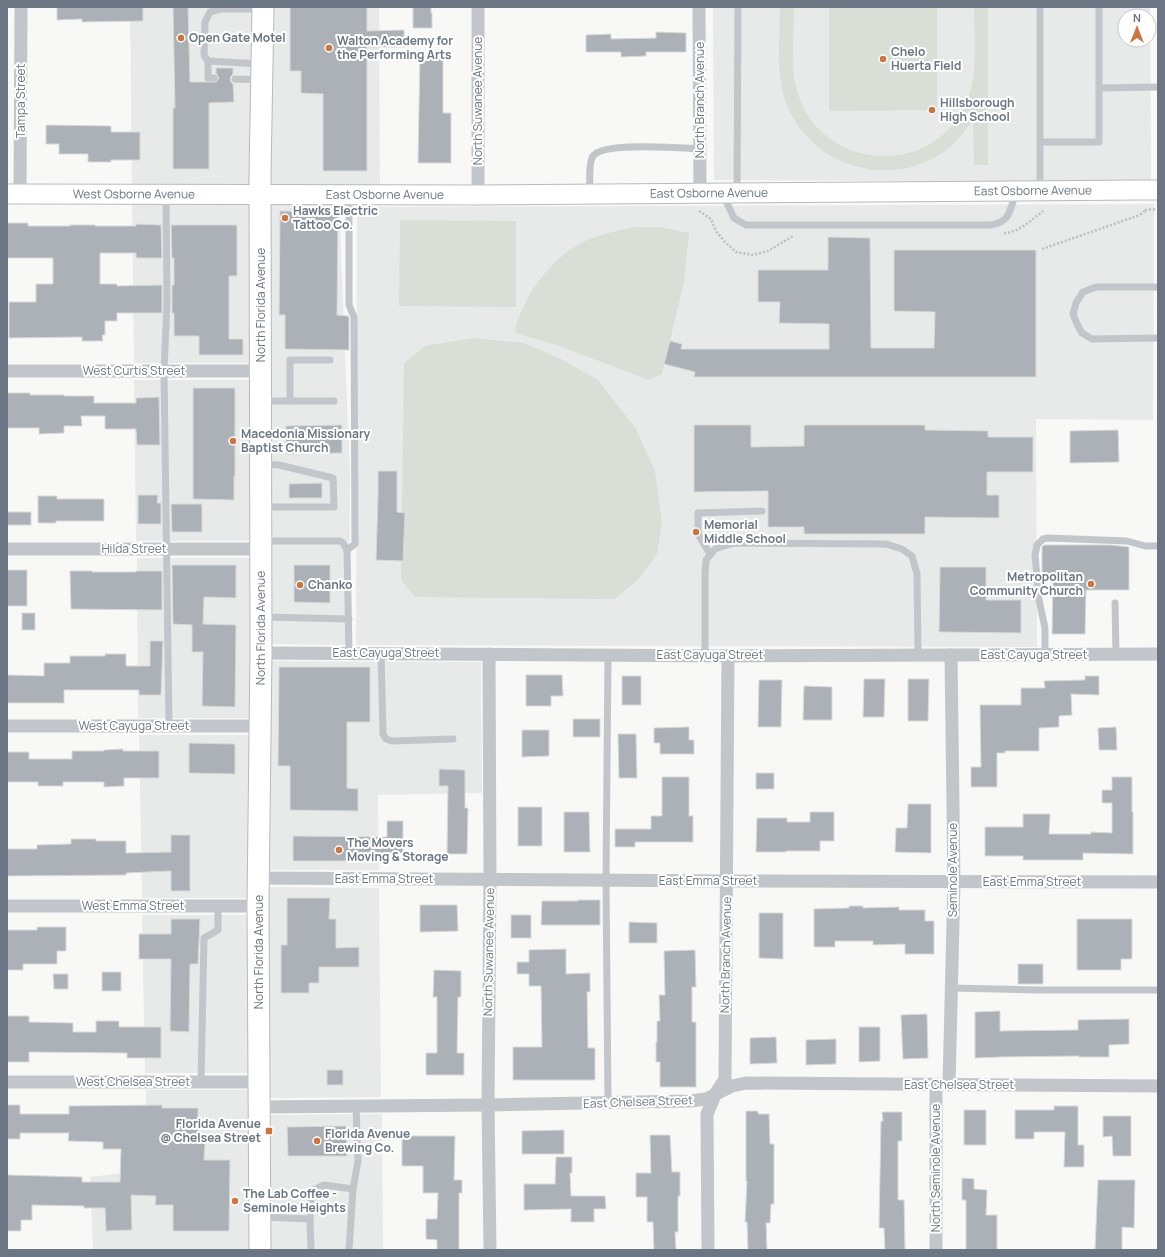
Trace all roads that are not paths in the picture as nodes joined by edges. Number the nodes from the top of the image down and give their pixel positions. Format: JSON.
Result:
{"nodes":[{"id":1,"x":21,"y":7,"type":"edge"},
{"id":2,"x":478,"y":7,"type":"edge"},
{"id":3,"x":700,"y":7,"type":"edge"},
{"id":4,"x":738,"y":7,"type":"edge"},
{"id":5,"x":1040,"y":7,"type":"edge"},
{"id":6,"x":1099,"y":7,"type":"edge"},
{"id":7,"x":263,"y":8,"type":"edge"},
{"id":8,"x":208,"y":61,"type":"junction"},
{"id":9,"x":262,"y":72,"type":"junction"},
{"id":10,"x":214,"y":78,"type":"dead end"},
{"id":11,"x":235,"y":79,"type":"dead end"},
{"id":12,"x":1158,"y":87,"type":"edge"},
{"id":13,"x":1099,"y":88,"type":"junction"},
{"id":14,"x":1041,"y":142,"type":"junction"},
{"id":15,"x":700,"y":154,"type":"junction"},
{"id":16,"x":1040,"y":190,"type":"junction"},
{"id":17,"x":1158,"y":190,"type":"edge"},
{"id":18,"x":1016,"y":191,"type":"junction"},
{"id":19,"x":729,"y":193,"type":"junction"},
{"id":20,"x":14,"y":194,"type":"edge"},
{"id":21,"x":166,"y":194,"type":"junction"},
{"id":22,"x":261,"y":194,"type":"junction"},
{"id":23,"x":350,"y":194,"type":"junction"},
{"id":24,"x":590,"y":194,"type":"junction"},
{"id":25,"x":700,"y":194,"type":"junction"},
{"id":26,"x":478,"y":195,"type":"junction"},
{"id":27,"x":1158,"y":287,"type":"edge"},
{"id":28,"x":1158,"y":338,"type":"edge"},
{"id":29,"x":330,"y":360,"type":"dead end"},
{"id":30,"x":7,"y":371,"type":"edge"},
{"id":31,"x":164,"y":371,"type":"junction"},
{"id":32,"x":261,"y":371,"type":"junction"},
{"id":33,"x":261,"y":401,"type":"junction"},
{"id":34,"x":290,"y":401,"type":"junction"},
{"id":35,"x":334,"y":401,"type":"dead end"},
{"id":36,"x":261,"y":464,"type":"junction"},
{"id":37,"x":260,"y":508,"type":"junction"},
{"id":38,"x":762,"y":511,"type":"dead end"},
{"id":39,"x":260,"y":545,"type":"junction"},
{"id":40,"x":1158,"y":546,"type":"edge"},
{"id":41,"x":7,"y":549,"type":"edge"},
{"id":42,"x":167,"y":549,"type":"junction"},
{"id":43,"x":347,"y":550,"type":"junction"},
{"id":44,"x":710,"y":554,"type":"junction"},
{"id":45,"x":1115,"y":603,"type":"dead end"},
{"id":46,"x":261,"y":617,"type":"junction"},
{"id":47,"x":349,"y":619,"type":"junction"},
{"id":48,"x":261,"y":653,"type":"junction"},
{"id":49,"x":349,"y":653,"type":"junction"},
{"id":50,"x":381,"y":653,"type":"junction"},
{"id":51,"x":489,"y":654,"type":"junction"},
{"id":52,"x":1116,"y":654,"type":"junction"},
{"id":53,"x":1158,"y":654,"type":"edge"},
{"id":54,"x":608,"y":655,"type":"junction"},
{"id":55,"x":918,"y":655,"type":"junction"},
{"id":56,"x":951,"y":655,"type":"junction"},
{"id":57,"x":1046,"y":655,"type":"junction"},
{"id":58,"x":705,"y":656,"type":"junction"},
{"id":59,"x":728,"y":656,"type":"junction"},
{"id":60,"x":7,"y":726,"type":"edge"},
{"id":61,"x":169,"y":726,"type":"junction"},
{"id":62,"x":260,"y":726,"type":"junction"},
{"id":63,"x":453,"y":739,"type":"dead end"},
{"id":64,"x":259,"y":878,"type":"junction"},
{"id":65,"x":490,"y":880,"type":"junction"},
{"id":66,"x":606,"y":881,"type":"junction"},
{"id":67,"x":727,"y":881,"type":"junction"},
{"id":68,"x":954,"y":882,"type":"junction"},
{"id":69,"x":1158,"y":882,"type":"edge"},
{"id":70,"x":7,"y":906,"type":"edge"},
{"id":71,"x":218,"y":906,"type":"junction"},
{"id":72,"x":258,"y":906,"type":"junction"},
{"id":73,"x":952,"y":988,"type":"junction"},
{"id":74,"x":1158,"y":990,"type":"edge"},
{"id":75,"x":7,"y":1082,"type":"edge"},
{"id":76,"x":201,"y":1082,"type":"junction"},
{"id":77,"x":259,"y":1082,"type":"junction"},
{"id":78,"x":936,"y":1085,"type":"junction"},
{"id":79,"x":949,"y":1085,"type":"junction"},
{"id":80,"x":1158,"y":1086,"type":"edge"},
{"id":81,"x":716,"y":1093,"type":"junction"},
{"id":82,"x":608,"y":1103,"type":"junction"},
{"id":83,"x":488,"y":1105,"type":"junction"},
{"id":84,"x":356,"y":1106,"type":"junction"},
{"id":85,"x":259,"y":1107,"type":"junction"},
{"id":86,"x":353,"y":1189,"type":"junction"},
{"id":87,"x":260,"y":1217,"type":"junction"},
{"id":88,"x":310,"y":1219,"type":"junction"},
{"id":89,"x":260,"y":1250,"type":"edge"},
{"id":90,"x":311,"y":1250,"type":"edge"},
{"id":91,"x":349,"y":1250,"type":"edge"},
{"id":92,"x":490,"y":1250,"type":"edge"},
{"id":93,"x":708,"y":1250,"type":"edge"},
{"id":94,"x":936,"y":1250,"type":"edge"}],
"edges":[{"from":1,"to":20,"type":"street","name":"Tampa Street"},
{"from":2,"to":26,"type":"street","name":"North Suwanee Avenue"},
{"from":3,"to":15,"type":"street","name":"North Branch Avenue"},
{"from":4,"to":19,"type":"lane"},
{"from":5,"to":14,"type":"lane"},
{"from":6,"to":13,"type":"lane"},
{"from":7,"to":8,"type":"lane"},
{"from":7,"to":9,"type":"main road","name":"North Florida Avenue"},
{"from":8,"to":9,"type":"lane"},
{"from":8,"to":10,"type":"lane"},
{"from":9,"to":11,"type":"lane"},
{"from":9,"to":22,"type":"main road","name":"North Florida Avenue"},
{"from":12,"to":13,"type":"lane"},
{"from":13,"to":14,"type":"lane"},
{"from":14,"to":16,"type":"lane"},
{"from":15,"to":24,"type":"lane"},
{"from":15,"to":25,"type":"street","name":"North Branch Avenue"},
{"from":16,"to":17,"type":"street","name":"East Osborne Avenue"},
{"from":16,"to":18,"type":"street","name":"East Osborne Avenue"},
{"from":18,"to":19,"type":"street","name":"East Osborne Avenue"},
{"from":18,"to":19,"type":"lane"},
{"from":19,"to":25,"type":"street","name":"East Osborne Avenue"},
{"from":20,"to":21,"type":"street","name":"West Osborne Avenue"},
{"from":21,"to":22,"type":"street","name":"West Osborne Avenue"},
{"from":21,"to":31,"type":"lane"},
{"from":22,"to":23,"type":"street","name":"East Osborne Avenue"},
{"from":22,"to":32,"type":"main road","name":"North Florida Avenue"},
{"from":23,"to":26,"type":"street","name":"East Osborne Avenue"},
{"from":23,"to":43,"type":"lane"},
{"from":24,"to":25,"type":"street","name":"East Osborne Avenue"},
{"from":24,"to":26,"type":"street","name":"East Osborne Avenue"},
{"from":27,"to":28,"type":"lane"},
{"from":29,"to":34,"type":"lane"},
{"from":30,"to":31,"type":"street","name":"West Curtis Street"},
{"from":31,"to":32,"type":"street","name":"West Curtis Street"},
{"from":31,"to":42,"type":"lane"},
{"from":32,"to":33,"type":"main road","name":"North Florida Avenue"},
{"from":33,"to":34,"type":"lane"},
{"from":33,"to":36,"type":"main road","name":"North Florida Avenue"},
{"from":34,"to":35,"type":"lane"},
{"from":36,"to":37,"type":"main road","name":"North Florida Avenue"},
{"from":36,"to":37,"type":"lane"},
{"from":37,"to":39,"type":"main road","name":"North Florida Avenue"},
{"from":38,"to":44,"type":"lane"},
{"from":39,"to":42,"type":"street","name":"Hilda Street"},
{"from":39,"to":43,"type":"lane"},
{"from":39,"to":46,"type":"main road","name":"North Florida Avenue"},
{"from":40,"to":57,"type":"lane"},
{"from":41,"to":42,"type":"street","name":"Hilda Street"},
{"from":42,"to":61,"type":"lane"},
{"from":43,"to":47,"type":"lane"},
{"from":44,"to":55,"type":"lane"},
{"from":44,"to":58,"type":"lane"},
{"from":45,"to":52,"type":"lane"},
{"from":46,"to":47,"type":"lane"},
{"from":46,"to":48,"type":"main road","name":"North Florida Avenue"},
{"from":47,"to":49,"type":"lane"},
{"from":48,"to":49,"type":"street","name":"East Cayuga Street"},
{"from":48,"to":62,"type":"main road","name":"North Florida Avenue"},
{"from":49,"to":50,"type":"street","name":"East Cayuga Street"},
{"from":50,"to":51,"type":"street","name":"East Cayuga Street"},
{"from":50,"to":63,"type":"lane"},
{"from":51,"to":54,"type":"street","name":"East Cayuga Street"},
{"from":51,"to":65,"type":"street","name":"North Suwanee Avenue"},
{"from":52,"to":53,"type":"street","name":"East Cayuga Street"},
{"from":52,"to":57,"type":"street","name":"East Cayuga Street"},
{"from":54,"to":58,"type":"street","name":"East Cayuga Street"},
{"from":54,"to":66,"type":"lane"},
{"from":55,"to":56,"type":"street","name":"East Cayuga Street"},
{"from":55,"to":59,"type":"street","name":"East Cayuga Street"},
{"from":56,"to":57,"type":"street","name":"East Cayuga Street"},
{"from":56,"to":68,"type":"street","name":"Seminole Avenue"},
{"from":58,"to":59,"type":"street","name":"East Cayuga Street"},
{"from":59,"to":67,"type":"street","name":"North Branch Avenue"},
{"from":60,"to":61,"type":"street","name":"West Cayuga Street"},
{"from":61,"to":62,"type":"street","name":"West Cayuga Street"},
{"from":62,"to":64,"type":"main road","name":"North Florida Avenue"},
{"from":64,"to":65,"type":"street","name":"East Emma Street"},
{"from":64,"to":72,"type":"main road","name":"North Florida Avenue"},
{"from":65,"to":66,"type":"street","name":"East Emma Street"},
{"from":65,"to":83,"type":"street","name":"North Suwanee Avenue"},
{"from":66,"to":67,"type":"street","name":"East Emma Street"},
{"from":66,"to":82,"type":"lane"},
{"from":67,"to":68,"type":"street","name":"East Emma Street"},
{"from":67,"to":81,"type":"street","name":"North Branch Avenue"},
{"from":68,"to":69,"type":"street","name":"East Emma Street"},
{"from":68,"to":73,"type":"street","name":"Seminole Avenue"},
{"from":70,"to":71,"type":"street","name":"West Emma Street"},
{"from":71,"to":72,"type":"street","name":"West Emma Street"},
{"from":71,"to":76,"type":"lane"},
{"from":72,"to":77,"type":"main road","name":"North Florida Avenue"},
{"from":73,"to":74,"type":"lane"},
{"from":73,"to":79,"type":"street","name":"Seminole Avenue"},
{"from":75,"to":76,"type":"street","name":"West Chelsea Street"},
{"from":76,"to":77,"type":"street","name":"West Chelsea Street"},
{"from":77,"to":85,"type":"main road","name":"North Florida Avenue"},
{"from":78,"to":79,"type":"street","name":"East Chelsea Street"},
{"from":78,"to":81,"type":"street","name":"East Chelsea Street"},
{"from":78,"to":94,"type":"street","name":"North Seminole Avenue"},
{"from":79,"to":80,"type":"street","name":"East Chelsea Street"},
{"from":81,"to":82,"type":"street","name":"East Chelsea Street"},
{"from":81,"to":93,"type":"street","name":"North Branch Avenue"},
{"from":82,"to":83,"type":"street","name":"East Chelsea Street"},
{"from":83,"to":84,"type":"street","name":"East Chelsea Street"},
{"from":83,"to":92,"type":"street","name":"North Suwanee Avenue"},
{"from":84,"to":85,"type":"street","name":"East Chelsea Street"},
{"from":84,"to":86,"type":"lane"},
{"from":85,"to":87,"type":"main road","name":"North Florida Avenue"},
{"from":86,"to":88,"type":"lane"},
{"from":86,"to":91,"type":"lane"},
{"from":87,"to":88,"type":"lane"},
{"from":87,"to":89,"type":"main road","name":"North Florida Avenue"},
{"from":88,"to":90,"type":"lane"}]}
